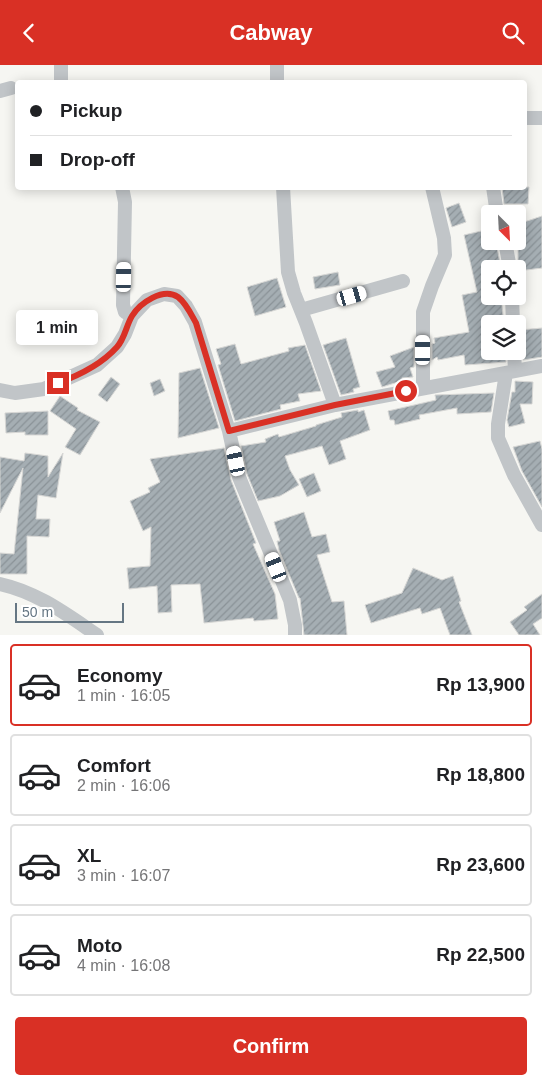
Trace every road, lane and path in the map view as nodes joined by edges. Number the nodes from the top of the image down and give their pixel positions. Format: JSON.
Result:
{"nodes":[{"id":1,"x":61,"y":65,"type":"edge"},
{"id":2,"x":277,"y":65,"type":"edge"},
{"id":3,"x":61,"y":80,"type":"edge"},
{"id":4,"x":277,"y":80,"type":"edge"},
{"id":5,"x":527,"y":118,"type":"edge"},
{"id":6,"x":542,"y":118,"type":"edge"},
{"id":7,"x":122,"y":190,"type":"edge"},
{"id":8,"x":283,"y":190,"type":"edge"},
{"id":9,"x":433,"y":190,"type":"edge"},
{"id":10,"x":493,"y":190,"type":"edge"},
{"id":11,"x":496,"y":205,"type":"edge"},
{"id":12,"x":403,"y":281,"type":"dead end"},
{"id":13,"x":301,"y":310,"type":"junction"},
{"id":14,"x":132,"y":316,"type":"junction"},
{"id":15,"x":513,"y":360,"type":"edge"},
{"id":16,"x":542,"y":365,"type":"edge"},
{"id":17,"x":511,"y":372,"type":"junction"},
{"id":18,"x":423,"y":388,"type":"junction"},
{"id":19,"x":0,"y":390,"type":"edge"},
{"id":20,"x":335,"y":405,"type":"junction"},
{"id":21,"x":229,"y":431,"type":"junction"},
{"id":22,"x":542,"y":525,"type":"edge"},
{"id":23,"x":0,"y":584,"type":"edge"},
{"id":24,"x":96,"y":635,"type":"edge"},
{"id":25,"x":295,"y":635,"type":"edge"}],
"edges":[{"from":1,"to":3,"type":"street"},
{"from":2,"to":4,"type":"street"},
{"from":5,"to":6,"type":"street"},
{"from":7,"to":14,"type":"street"},
{"from":8,"to":13,"type":"street"},
{"from":9,"to":18,"type":"street"},
{"from":10,"to":11,"type":"street"},
{"from":12,"to":13,"type":"street"},
{"from":13,"to":20,"type":"street"},
{"from":14,"to":19,"type":"street"},
{"from":14,"to":21,"type":"street"},
{"from":15,"to":17,"type":"street"},
{"from":16,"to":17,"type":"street"},
{"from":17,"to":18,"type":"street"},
{"from":17,"to":22,"type":"street"},
{"from":18,"to":20,"type":"street"},
{"from":20,"to":21,"type":"street"},
{"from":21,"to":25,"type":"street"},
{"from":23,"to":24,"type":"street"}]}
